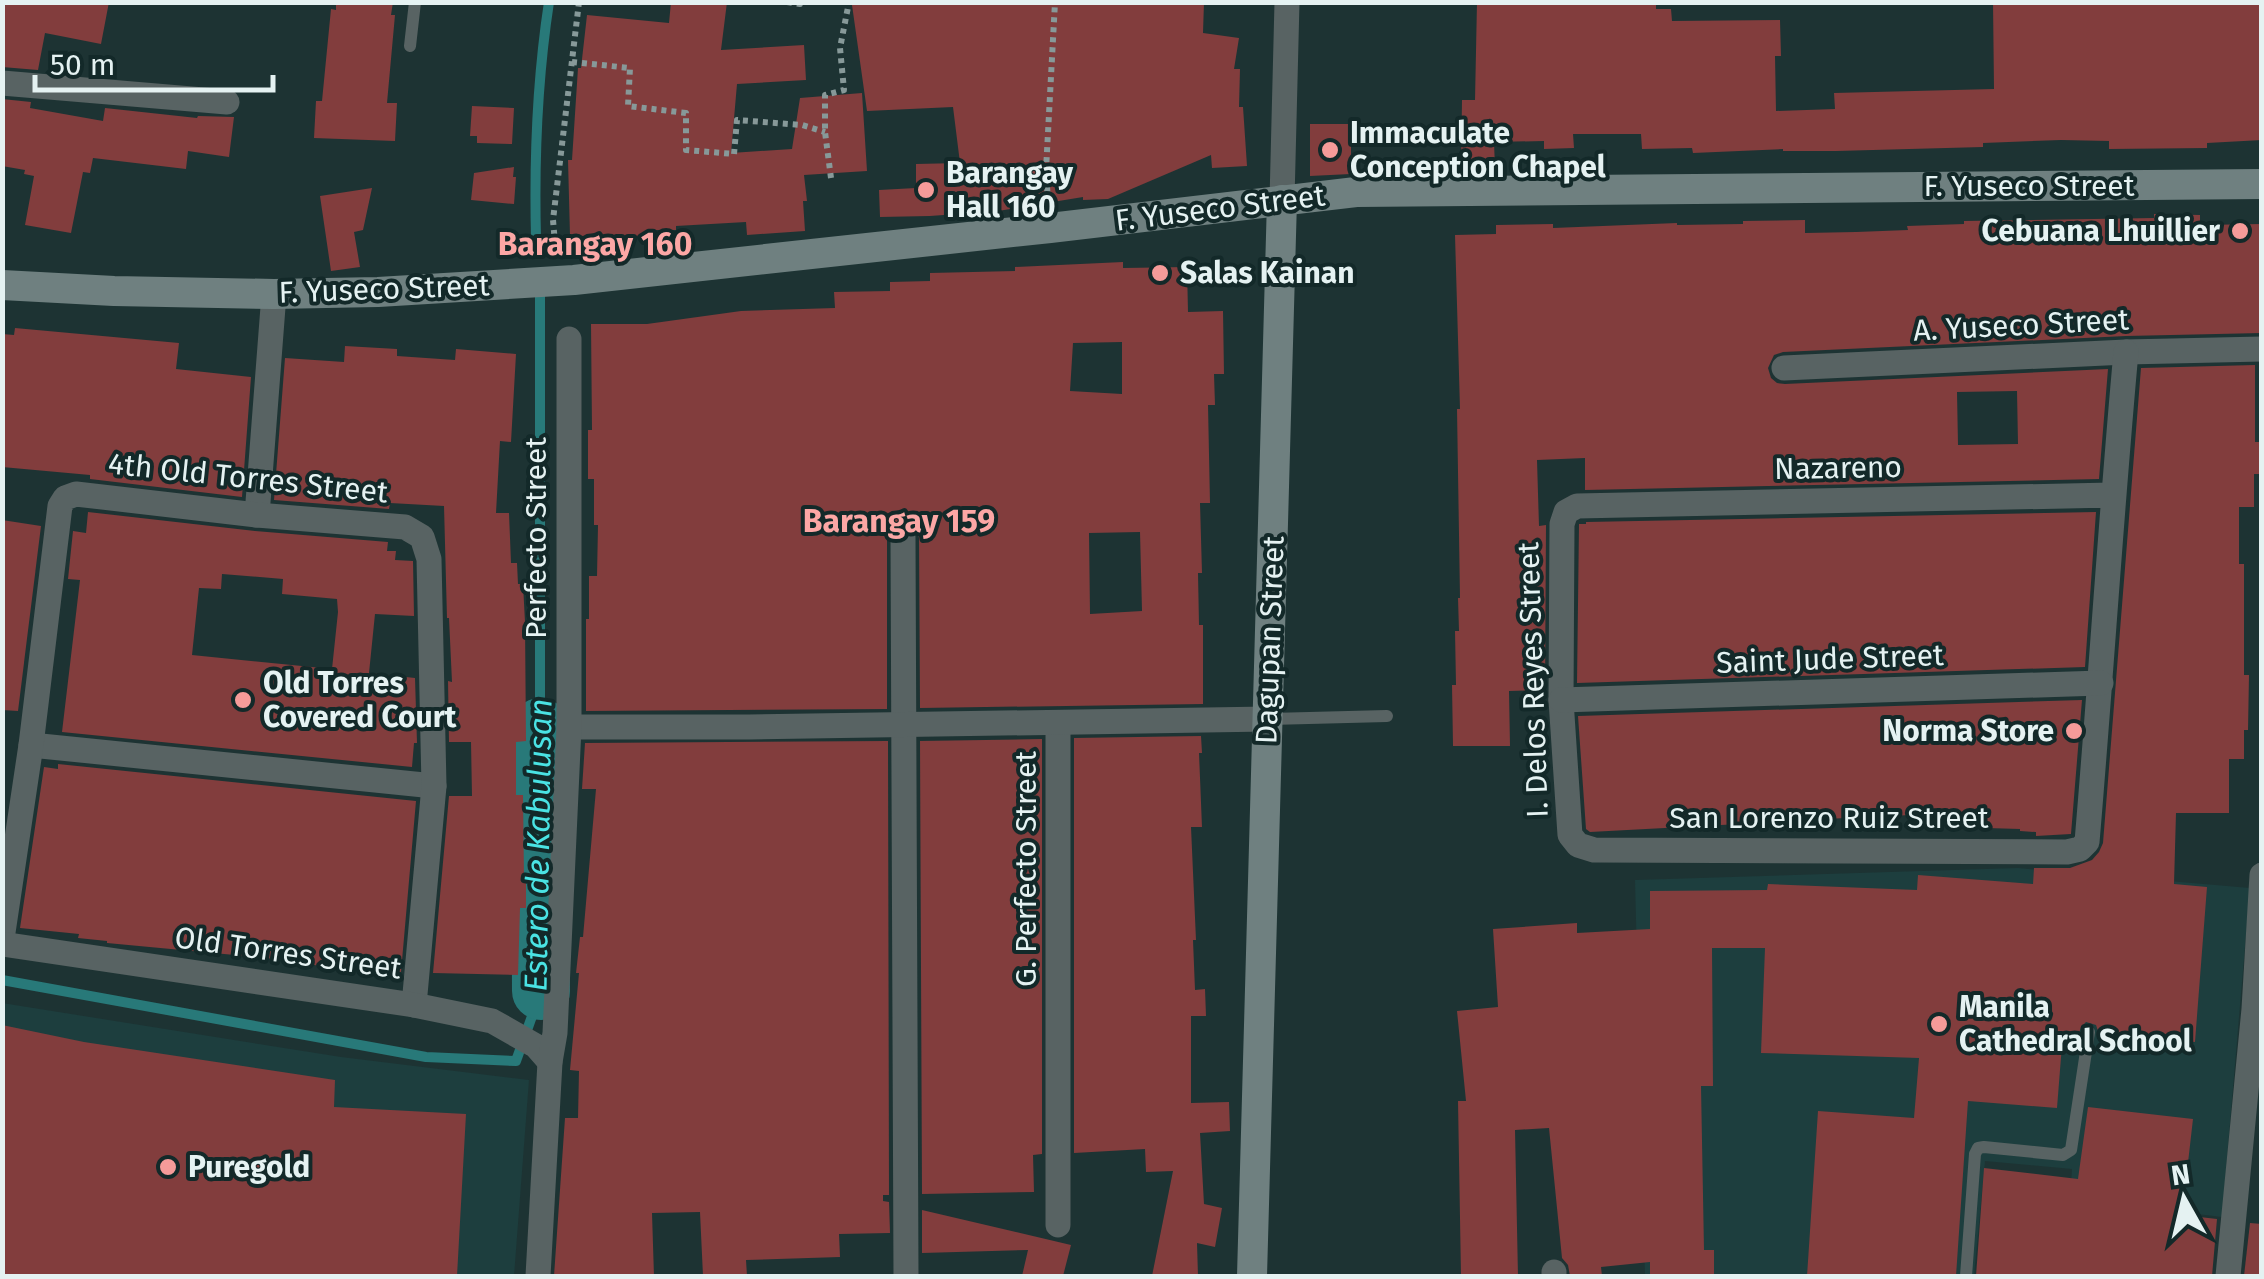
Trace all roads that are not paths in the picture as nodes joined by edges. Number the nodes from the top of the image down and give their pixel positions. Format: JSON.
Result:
{"nodes":[{"id":1,"x":416,"y":2,"type":"edge"},
{"id":2,"x":1287,"y":2,"type":"edge"},
{"id":3,"x":410,"y":46,"type":"dead end"},
{"id":4,"x":2,"y":83,"type":"edge"},
{"id":5,"x":226,"y":102,"type":"dead end"},
{"id":6,"x":2262,"y":184,"type":"edge"},
{"id":7,"x":1282,"y":200,"type":"junction"},
{"id":8,"x":2,"y":284,"type":"edge"},
{"id":9,"x":274,"y":294,"type":"junction"},
{"id":10,"x":569,"y":339,"type":"dead end"},
{"id":11,"x":2262,"y":349,"type":"edge"},
{"id":12,"x":2126,"y":352,"type":"junction"},
{"id":13,"x":1784,"y":368,"type":"dead end"},
{"id":14,"x":2112,"y":495,"type":"junction"},
{"id":15,"x":1566,"y":512,"type":"joint"},
{"id":16,"x":257,"y":515,"type":"junction"},
{"id":17,"x":903,"y":538,"type":"dead end"},
{"id":18,"x":2101,"y":683,"type":"junction"},
{"id":19,"x":1561,"y":700,"type":"junction"},
{"id":20,"x":1386,"y":716,"type":"dead end"},
{"id":21,"x":1268,"y":718,"type":"junction"},
{"id":22,"x":1058,"y":723,"type":"junction"},
{"id":23,"x":902,"y":726,"type":"junction"},
{"id":24,"x":569,"y":728,"type":"junction"},
{"id":25,"x":32,"y":745,"type":"junction"},
{"id":26,"x":434,"y":786,"type":"junction"},
{"id":27,"x":1578,"y":846,"type":"joint"},
{"id":28,"x":2262,"y":875,"type":"edge"},
{"id":29,"x":2,"y":941,"type":"edge"},
{"id":30,"x":414,"y":1005,"type":"junction"},
{"id":31,"x":2258,"y":1009,"type":"edge"},
{"id":32,"x":2089,"y":1032,"type":"dead end"},
{"id":33,"x":543,"y":1054,"type":"junction"},
{"id":34,"x":1058,"y":1225,"type":"dead end"},
{"id":35,"x":538,"y":1276,"type":"edge"},
{"id":36,"x":906,"y":1276,"type":"edge"},
{"id":37,"x":1252,"y":1276,"type":"edge"},
{"id":38,"x":1966,"y":1276,"type":"edge"},
{"id":39,"x":2228,"y":1276,"type":"edge"}],
"edges":[{"from":1,"to":3,"type":"lane"},
{"from":2,"to":7,"type":"street","name":"Dagupan Street"},
{"from":4,"to":5,"type":"street"},
{"from":6,"to":7,"type":"street","name":"F. Yuseco Street"},
{"from":7,"to":9,"type":"street","name":"F. Yuseco Street"},
{"from":7,"to":21,"type":"street","name":"Dagupan Street"},
{"from":8,"to":9,"type":"street","name":"F. Yuseco Street"},
{"from":9,"to":16,"type":"street"},
{"from":10,"to":24,"type":"street","name":"Perfecto Street"},
{"from":11,"to":12,"type":"street","name":"A. Yuseco Street"},
{"from":12,"to":13,"type":"street","name":"A. Yuseco Street"},
{"from":12,"to":14,"type":"street"},
{"from":14,"to":15,"type":"street","name":"Nazareno"},
{"from":14,"to":18,"type":"street"},
{"from":15,"to":19,"type":"street","name":"I. Delos Reyes Street"},
{"from":16,"to":25,"type":"street","name":"4th Old Torres Street"},
{"from":16,"to":26,"type":"street","name":"4th Old Torres Street"},
{"from":17,"to":23,"type":"street"},
{"from":18,"to":19,"type":"street","name":"Saint Jude Street"},
{"from":18,"to":27,"type":"street","name":"San Lorenzo Ruiz Street"},
{"from":19,"to":27,"type":"street","name":"I. Delos Reyes Street"},
{"from":20,"to":21,"type":"lane"},
{"from":21,"to":22,"type":"street","name":"G. Perfecto Street"},
{"from":21,"to":37,"type":"street","name":"Dagupan Street"},
{"from":22,"to":23,"type":"street"},
{"from":22,"to":34,"type":"street","name":"G. Perfecto Street"},
{"from":23,"to":24,"type":"street"},
{"from":23,"to":36,"type":"street"},
{"from":24,"to":33,"type":"street","name":"Perfecto Street"},
{"from":25,"to":26,"type":"street"},
{"from":25,"to":29,"type":"street"},
{"from":26,"to":30,"type":"street"},
{"from":28,"to":31,"type":"street"},
{"from":29,"to":30,"type":"street","name":"Old Torres Street"},
{"from":30,"to":33,"type":"street","name":"Old Torres Street"},
{"from":31,"to":39,"type":"street"},
{"from":32,"to":38,"type":"lane"},
{"from":33,"to":35,"type":"street","name":"Perfecto Street"}]}
